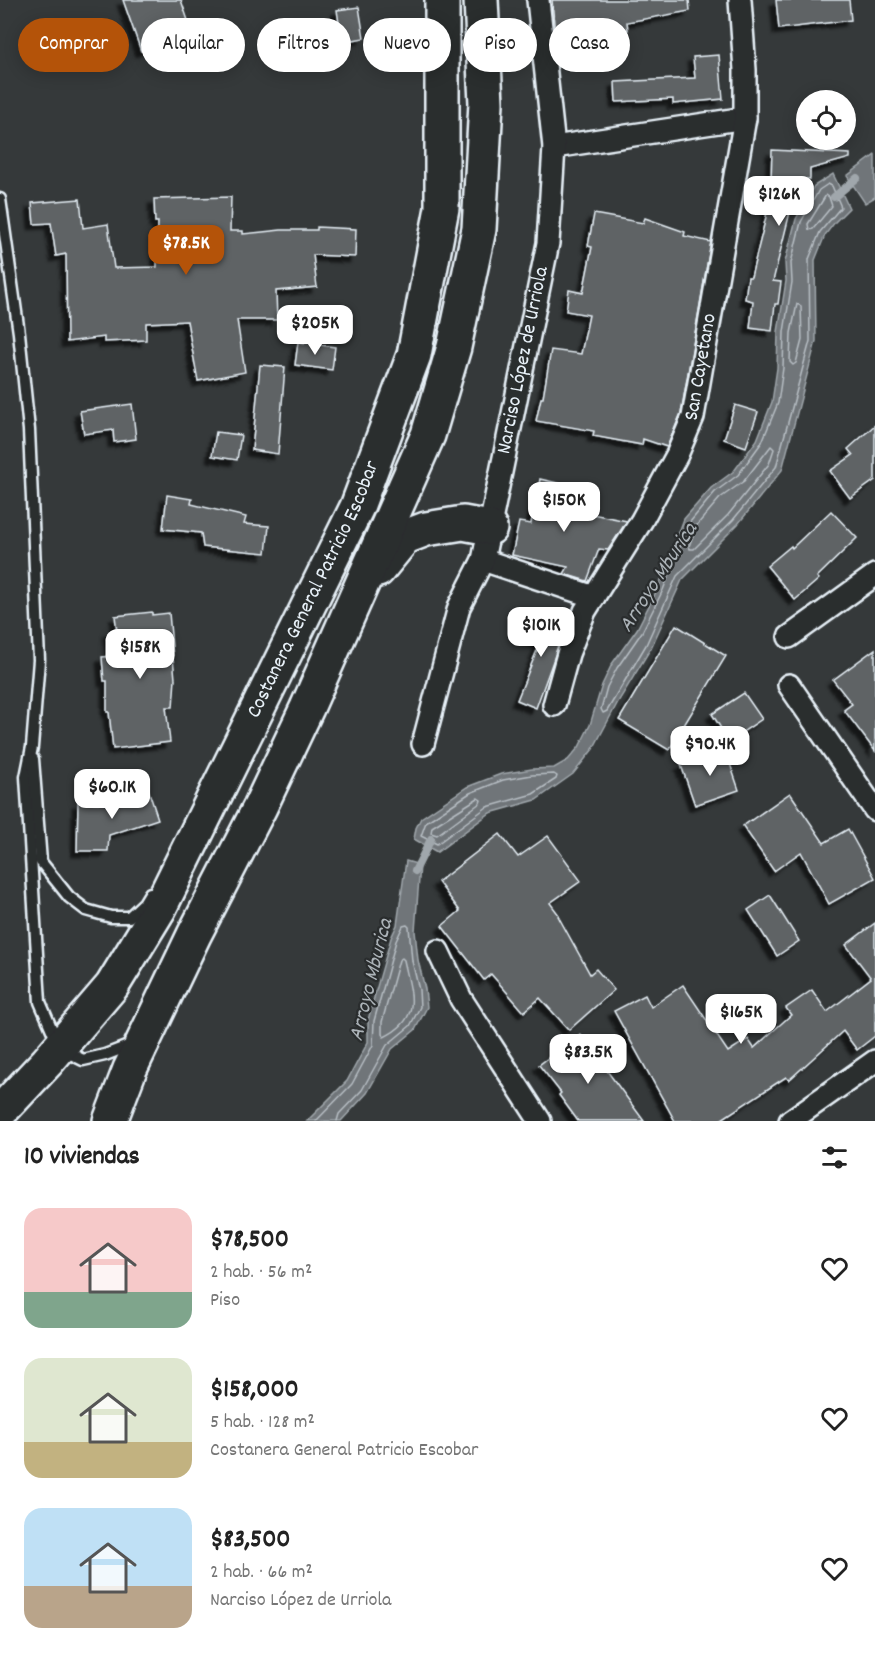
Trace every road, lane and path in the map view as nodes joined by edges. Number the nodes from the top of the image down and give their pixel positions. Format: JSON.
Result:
{"nodes":[{"id":1,"x":442,"y":0,"type":"edge"},
{"id":2,"x":481,"y":0,"type":"edge"},
{"id":3,"x":538,"y":0,"type":"edge"},
{"id":4,"x":740,"y":0,"type":"edge"},
{"id":5,"x":745,"y":118,"type":"junction"},
{"id":6,"x":554,"y":147,"type":"junction"},
{"id":7,"x":0,"y":199,"type":"edge"},
{"id":8,"x":490,"y":528,"type":"junction"},
{"id":9,"x":483,"y":560,"type":"junction"},
{"id":10,"x":875,"y":575,"type":"edge"},
{"id":11,"x":594,"y":597,"type":"junction"},
{"id":12,"x":344,"y":625,"type":"junction"},
{"id":13,"x":789,"y":636,"type":"dead end"},
{"id":14,"x":789,"y":685,"type":"dead end"},
{"id":15,"x":554,"y":705,"type":"dead end"},
{"id":16,"x":256,"y":714,"type":"junction"},
{"id":17,"x":229,"y":743,"type":"dead end"},
{"id":18,"x":423,"y":744,"type":"dead end"},
{"id":19,"x":32,"y":747,"type":"junction"},
{"id":20,"x":875,"y":810,"type":"edge"},
{"id":21,"x":155,"y":885,"type":"dead end"},
{"id":22,"x":438,"y":951,"type":"dead end"},
{"id":23,"x":145,"y":1037,"type":"junction"},
{"id":24,"x":59,"y":1046,"type":"junction"},
{"id":25,"x":875,"y":1061,"type":"edge"},
{"id":26,"x":0,"y":1112,"type":"edge"},
{"id":27,"x":110,"y":1121,"type":"edge"},
{"id":28,"x":540,"y":1121,"type":"edge"},
{"id":29,"x":790,"y":1121,"type":"edge"}],
"edges":[{"from":1,"to":16,"type":"highway","name":"Costanera General Patricio Escobar"},
{"from":2,"to":12,"type":"highway","name":"Costanera General Patricio Escobar"},
{"from":3,"to":6,"type":"street","name":"Narciso López de Urriola"},
{"from":4,"to":5,"type":"street","name":"San Cayetano"},
{"from":5,"to":6,"type":"street"},
{"from":5,"to":11,"type":"street","name":"San Cayetano"},
{"from":6,"to":8,"type":"street","name":"Narciso López de Urriola"},
{"from":7,"to":19,"type":"lane"},
{"from":8,"to":9,"type":"street","name":"Narciso López de Urriola"},
{"from":8,"to":12,"type":"highway"},
{"from":9,"to":11,"type":"street"},
{"from":9,"to":18,"type":"street","name":"Narciso López de Urriola"},
{"from":10,"to":13,"type":"street"},
{"from":11,"to":15,"type":"street","name":"San Cayetano"},
{"from":12,"to":23,"type":"highway","name":"Costanera General Patricio Escobar"},
{"from":14,"to":20,"type":"street"},
{"from":16,"to":17,"type":"lane"},
{"from":16,"to":24,"type":"highway","name":"Costanera General Patricio Escobar"},
{"from":19,"to":21,"type":"lane"},
{"from":19,"to":24,"type":"lane"},
{"from":22,"to":28,"type":"street"},
{"from":23,"to":24,"type":"lane"},
{"from":23,"to":27,"type":"highway","name":"Costanera General Patricio Escobar"},
{"from":24,"to":26,"type":"highway","name":"Costanera General Patricio Escobar"},
{"from":25,"to":29,"type":"street"}]}
